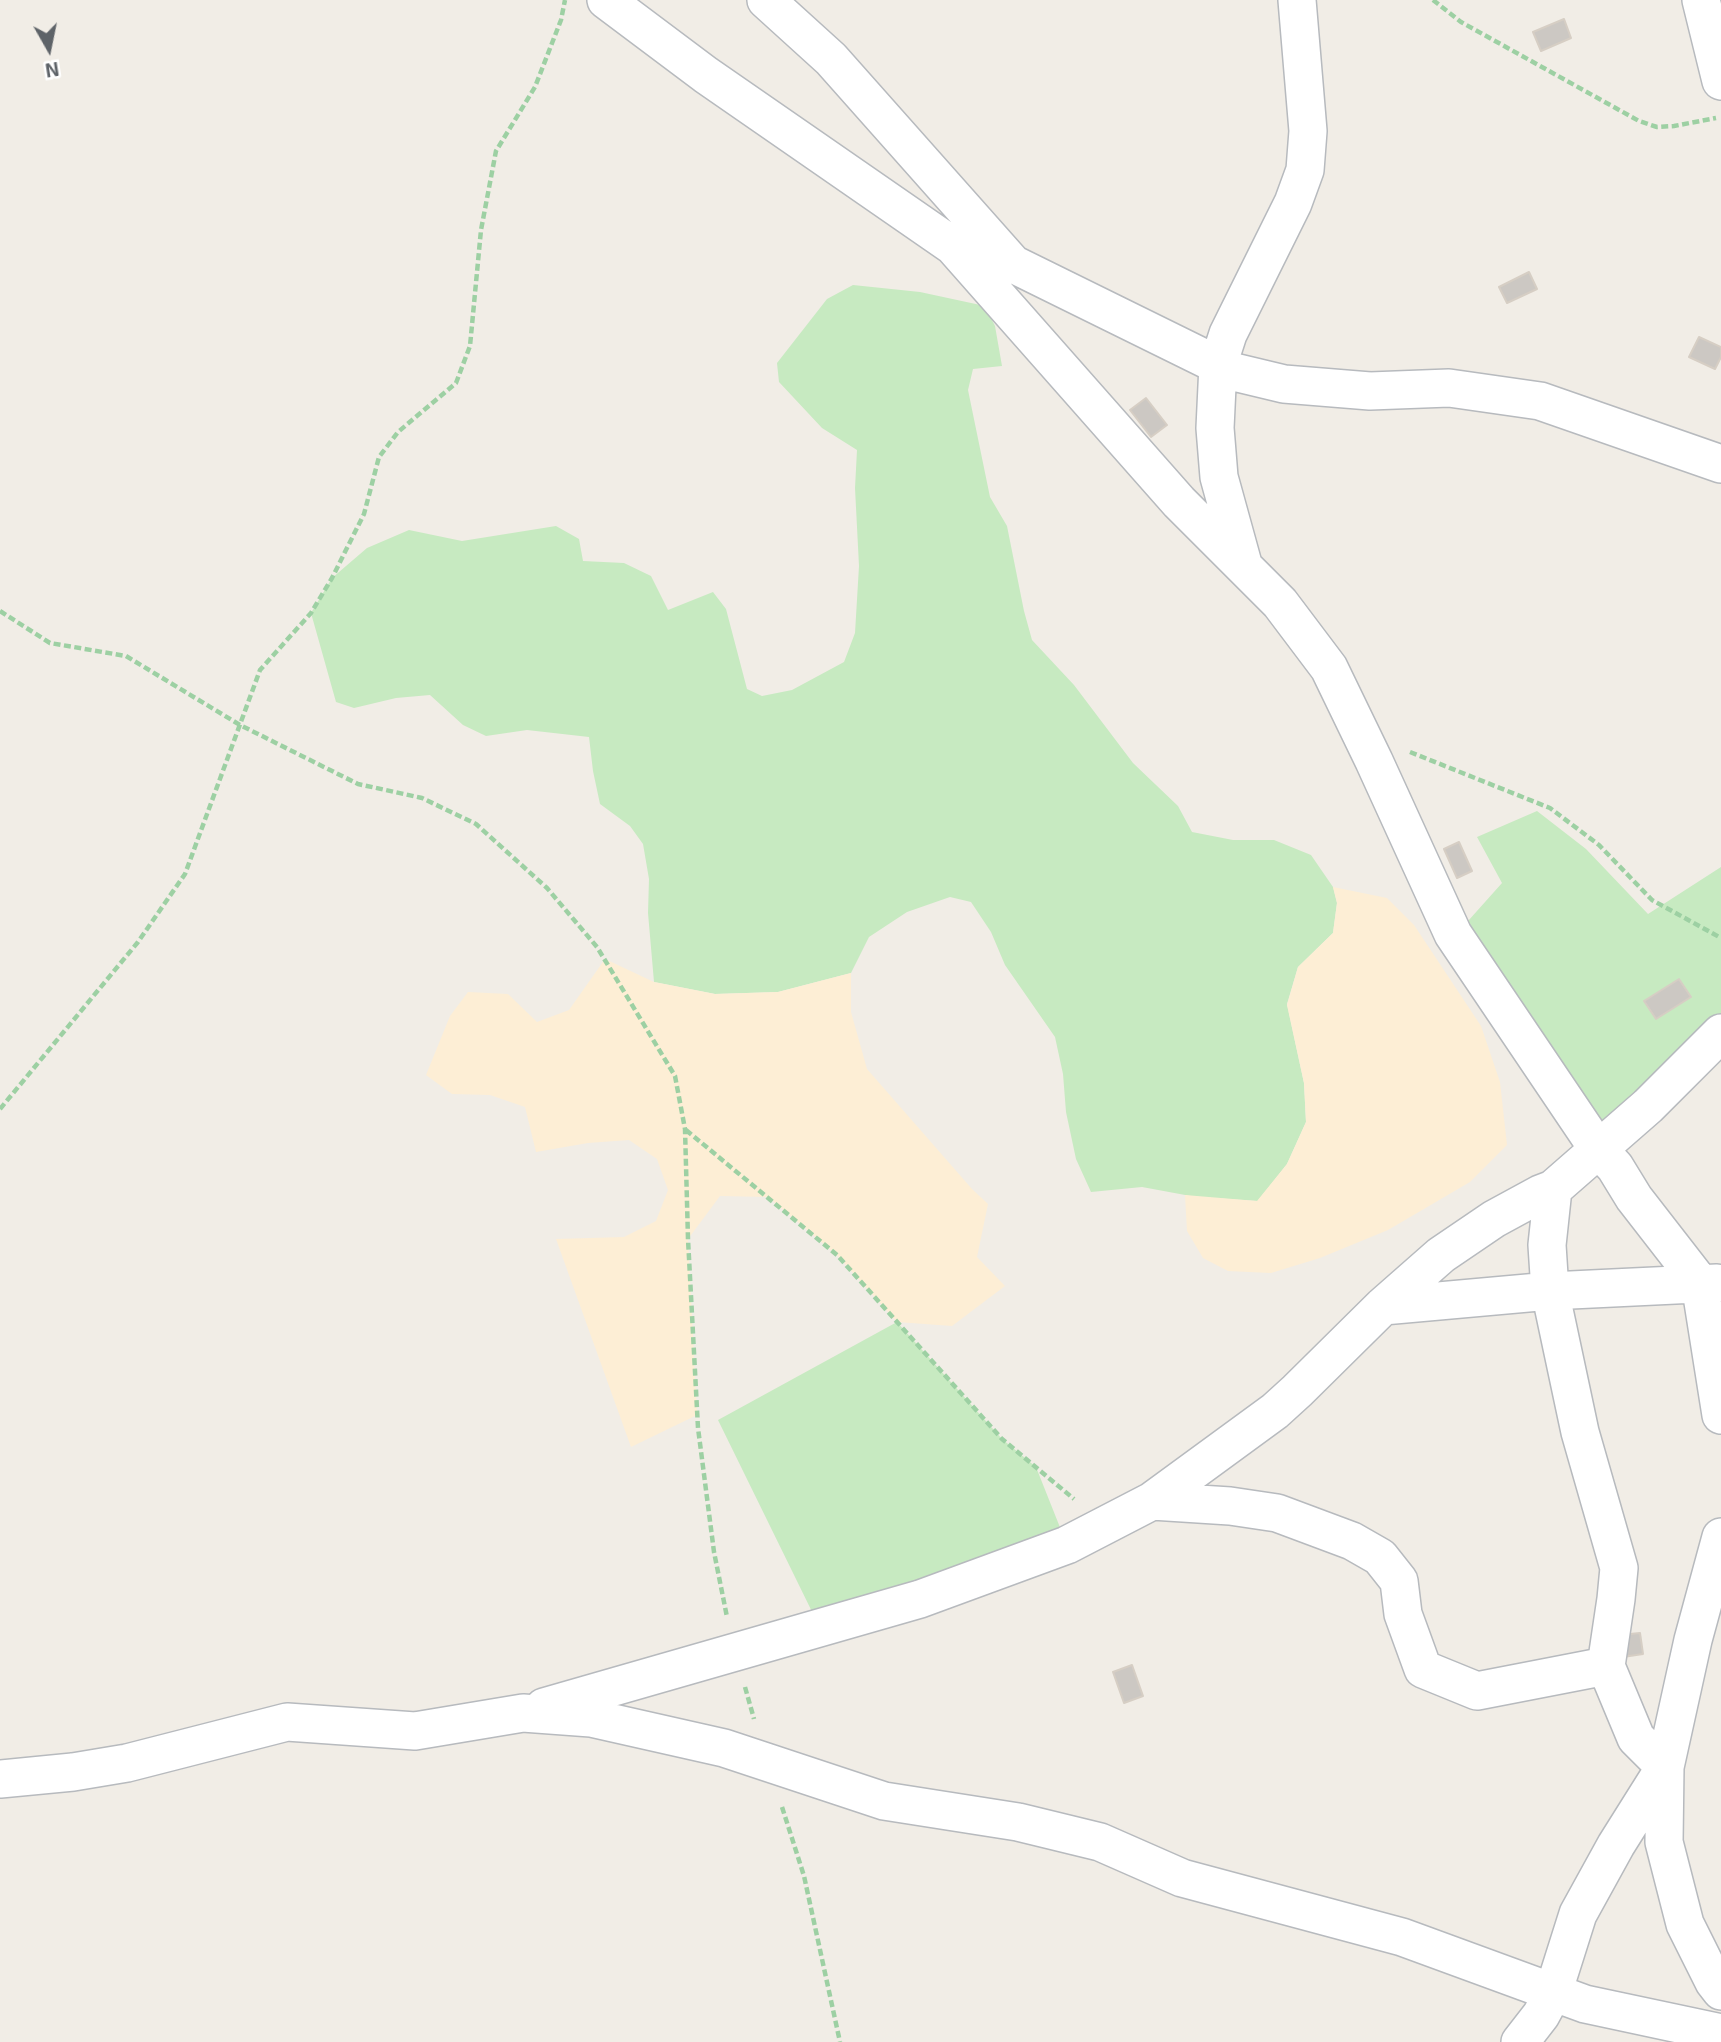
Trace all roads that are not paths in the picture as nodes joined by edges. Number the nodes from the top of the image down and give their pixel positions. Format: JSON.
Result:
{"nodes":[{"id":1,"x":606,"y":0,"type":"edge"},
{"id":2,"x":766,"y":0,"type":"edge"},
{"id":3,"x":1297,"y":0,"type":"edge"},
{"id":4,"x":1701,"y":0,"type":"edge"},
{"id":5,"x":1721,"y":81,"type":"edge"},
{"id":6,"x":953,"y":246,"type":"junction"},
{"id":7,"x":1013,"y":264,"type":"junction"},
{"id":8,"x":1218,"y":365,"type":"junction"},
{"id":9,"x":1721,"y":464,"type":"edge"},
{"id":10,"x":1244,"y":567,"type":"junction"},
{"id":11,"x":1721,"y":1033,"type":"edge"},
{"id":12,"x":1598,"y":1149,"type":"junction"},
{"id":13,"x":1553,"y":1189,"type":"junction"},
{"id":14,"x":1710,"y":1283,"type":"edge"},
{"id":15,"x":1550,"y":1291,"type":"junction"},
{"id":16,"x":1383,"y":1306,"type":"junction"},
{"id":17,"x":1721,"y":1415,"type":"edge"},
{"id":18,"x":1152,"y":1502,"type":"junction"},
{"id":19,"x":1721,"y":1537,"type":"edge"},
{"id":20,"x":1606,"y":1666,"type":"junction"},
{"id":21,"x":523,"y":1713,"type":"junction"},
{"id":22,"x":1665,"y":1768,"type":"junction"},
{"id":23,"x":0,"y":1779,"type":"edge"},
{"id":24,"x":1721,"y":1991,"type":"edge"},
{"id":25,"x":1542,"y":2023,"type":"edge"},
{"id":26,"x":1721,"y":2033,"type":"edge"}],
"edges":[{"from":1,"to":6,"type":"street"},
{"from":2,"to":7,"type":"street"},
{"from":3,"to":8,"type":"street"},
{"from":4,"to":5,"type":"street"},
{"from":6,"to":7,"type":"street"},
{"from":6,"to":10,"type":"street"},
{"from":7,"to":8,"type":"street"},
{"from":8,"to":9,"type":"street"},
{"from":8,"to":10,"type":"street"},
{"from":10,"to":12,"type":"street"},
{"from":11,"to":12,"type":"street"},
{"from":12,"to":13,"type":"street"},
{"from":12,"to":14,"type":"street"},
{"from":13,"to":15,"type":"street"},
{"from":13,"to":16,"type":"street"},
{"from":14,"to":15,"type":"street"},
{"from":14,"to":17,"type":"street"},
{"from":15,"to":16,"type":"street"},
{"from":15,"to":20,"type":"street"},
{"from":16,"to":18,"type":"street"},
{"from":18,"to":20,"type":"street"},
{"from":18,"to":21,"type":"street"},
{"from":19,"to":22,"type":"street"},
{"from":20,"to":22,"type":"street"},
{"from":21,"to":23,"type":"street"},
{"from":21,"to":25,"type":"street"},
{"from":22,"to":24,"type":"street"},
{"from":22,"to":25,"type":"street"},
{"from":25,"to":26,"type":"street"}]}
